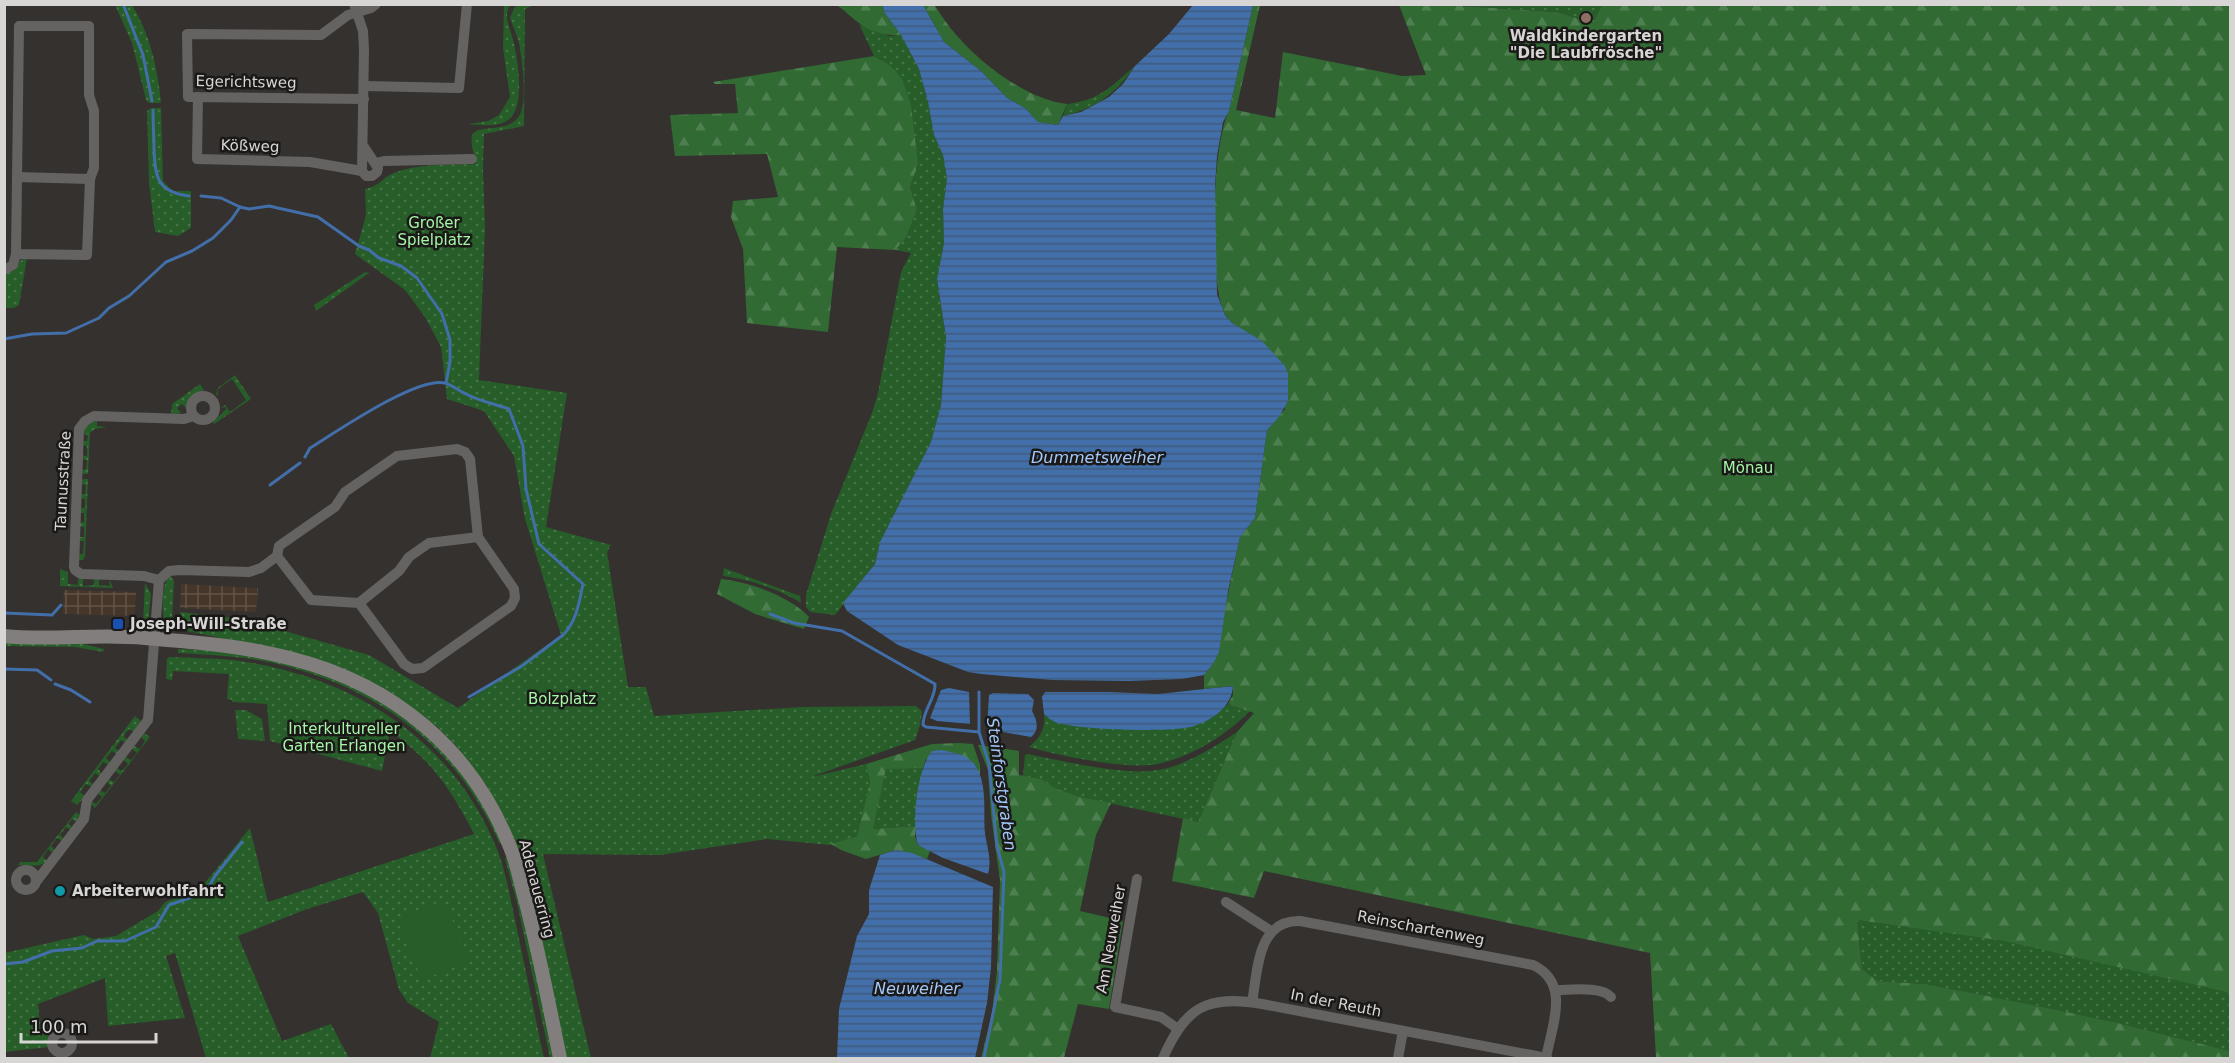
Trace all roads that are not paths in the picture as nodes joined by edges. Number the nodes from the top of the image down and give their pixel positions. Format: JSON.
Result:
{"nodes":[{"id":1,"x":376,"y":4,"type":"edge"},
{"id":2,"x":467,"y":4,"type":"edge"},
{"id":3,"x":356,"y":8,"type":"edge"},
{"id":4,"x":364,"y":86,"type":"junction"},
{"id":5,"x":198,"y":97,"type":"junction"},
{"id":6,"x":364,"y":99,"type":"junction"},
{"id":7,"x":364,"y":147,"type":"junction"},
{"id":8,"x":472,"y":159,"type":"dead end"},
{"id":9,"x":376,"y":163,"type":"junction"},
{"id":10,"x":362,"y":171,"type":"junction"},
{"id":11,"x":17,"y":177,"type":"junction"},
{"id":12,"x":90,"y":180,"type":"junction"},
{"id":13,"x":16,"y":254,"type":"junction"},
{"id":14,"x":4,"y":270,"type":"edge"},
{"id":15,"x":194,"y":416,"type":"dead end"},
{"id":16,"x":478,"y":537,"type":"junction"},
{"id":17,"x":277,"y":556,"type":"junction"},
{"id":18,"x":159,"y":580,"type":"junction"},
{"id":19,"x":359,"y":603,"type":"junction"},
{"id":20,"x":4,"y":636,"type":"edge"},
{"id":21,"x":155,"y":639,"type":"junction"},
{"id":22,"x":1137,"y":879,"type":"dead end"},
{"id":23,"x":36,"y":882,"type":"dead end"},
{"id":24,"x":1226,"y":902,"type":"dead end"},
{"id":25,"x":1271,"y":931,"type":"junction"},
{"id":26,"x":1556,"y":990,"type":"junction"},
{"id":27,"x":1611,"y":997,"type":"dead end"},
{"id":28,"x":1252,"y":1002,"type":"junction"},
{"id":29,"x":1178,"y":1029,"type":"junction"},
{"id":30,"x":1403,"y":1031,"type":"junction"},
{"id":31,"x":1530,"y":1057,"type":"edge"},
{"id":32,"x":1546,"y":1058,"type":"edge"},
{"id":33,"x":560,"y":1059,"type":"edge"},
{"id":34,"x":1163,"y":1059,"type":"edge"},
{"id":35,"x":1398,"y":1059,"type":"edge"}],
"edges":[{"from":1,"to":3,"type":"street"},
{"from":2,"to":4,"type":"street"},
{"from":3,"to":4,"type":"street"},
{"from":3,"to":5,"type":"street","name":"Egerichtsweg"},
{"from":4,"to":6,"type":"street"},
{"from":5,"to":6,"type":"street","name":"Egerichtsweg"},
{"from":5,"to":10,"type":"street","name":"Kößweg"},
{"from":6,"to":7,"type":"street"},
{"from":7,"to":9,"type":"street"},
{"from":7,"to":10,"type":"street"},
{"from":8,"to":9,"type":"street"},
{"from":9,"to":10,"type":"street"},
{"from":11,"to":12,"type":"street"},
{"from":11,"to":12,"type":"street"},
{"from":11,"to":13,"type":"street"},
{"from":12,"to":13,"type":"street"},
{"from":13,"to":14,"type":"street"},
{"from":15,"to":18,"type":"street","name":"Taunusstraße"},
{"from":16,"to":17,"type":"street"},
{"from":16,"to":19,"type":"street"},
{"from":16,"to":19,"type":"street"},
{"from":17,"to":18,"type":"street"},
{"from":17,"to":19,"type":"street"},
{"from":18,"to":21,"type":"street"},
{"from":20,"to":21,"type":"main road","name":"Adenauerring"},
{"from":21,"to":23,"type":"street"},
{"from":21,"to":33,"type":"main road","name":"Adenauerring"},
{"from":22,"to":29,"type":"street","name":"Am Neuweiher"},
{"from":24,"to":25,"type":"street"},
{"from":25,"to":26,"type":"street","name":"Reinschartenweg"},
{"from":25,"to":28,"type":"street"},
{"from":26,"to":27,"type":"street"},
{"from":26,"to":32,"type":"street"},
{"from":28,"to":29,"type":"street","name":"In der Reuth"},
{"from":28,"to":30,"type":"street","name":"In der Reuth"},
{"from":29,"to":34,"type":"street","name":"In der Reuth"},
{"from":30,"to":31,"type":"street","name":"In der Reuth"},
{"from":30,"to":35,"type":"street"},
{"from":31,"to":32,"type":"street","name":"In der Reuth"}]}
